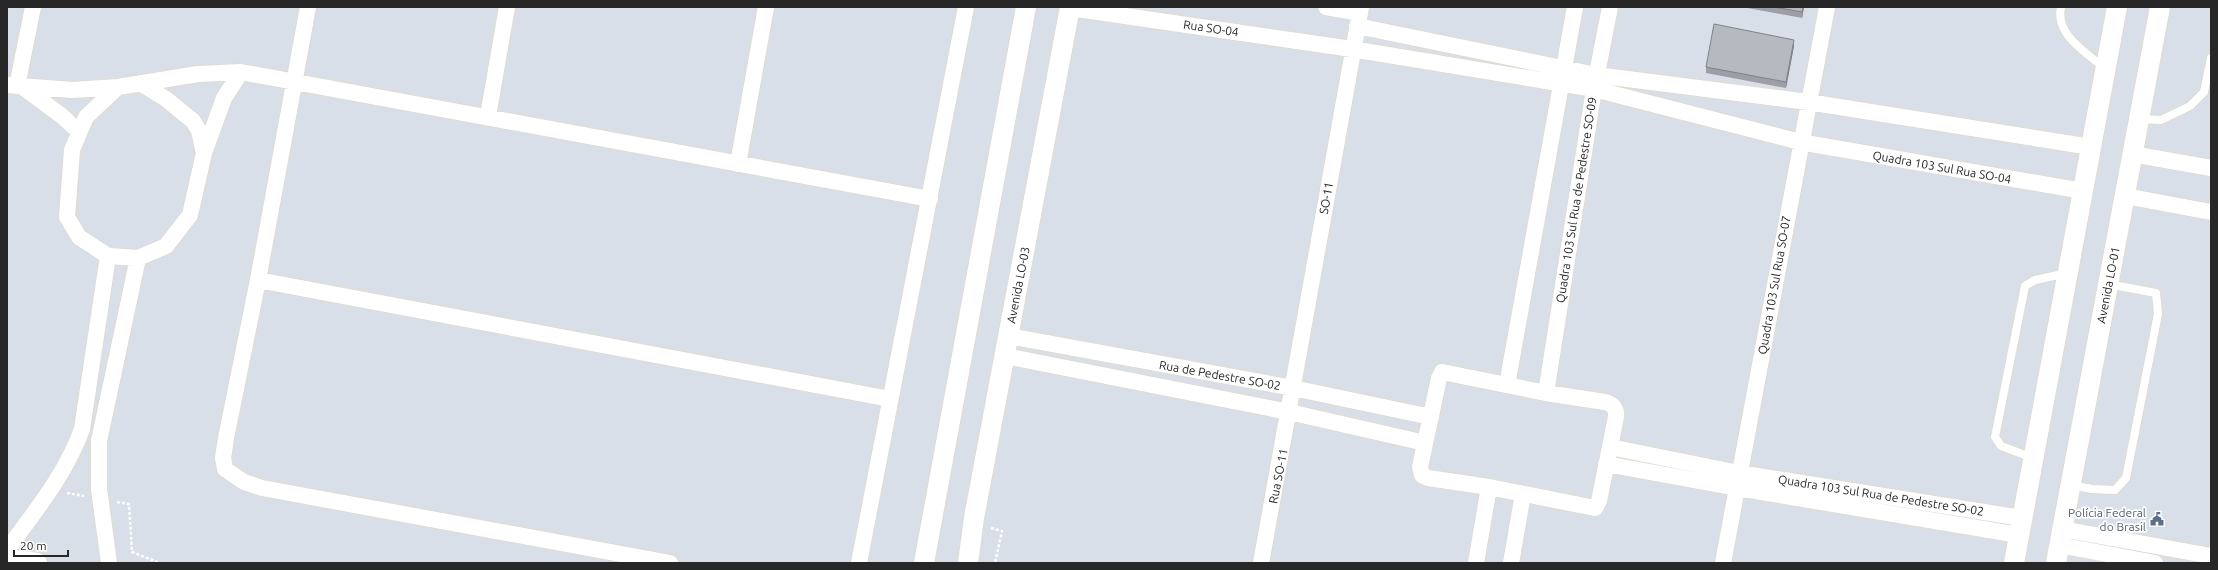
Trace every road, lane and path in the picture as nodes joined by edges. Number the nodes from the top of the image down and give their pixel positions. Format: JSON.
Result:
{"nodes":[{"id":1,"x":33,"y":7,"type":"edge"},
{"id":2,"x":308,"y":7,"type":"edge"},
{"id":3,"x":507,"y":7,"type":"edge"},
{"id":4,"x":766,"y":7,"type":"edge"},
{"id":5,"x":966,"y":7,"type":"edge"},
{"id":6,"x":1026,"y":7,"type":"edge"},
{"id":7,"x":1070,"y":7,"type":"edge"},
{"id":8,"x":1326,"y":7,"type":"edge"},
{"id":9,"x":1575,"y":7,"type":"edge"},
{"id":10,"x":1610,"y":7,"type":"edge"},
{"id":11,"x":1827,"y":7,"type":"edge"},
{"id":12,"x":2061,"y":7,"type":"edge"},
{"id":13,"x":2117,"y":7,"type":"edge"},
{"id":14,"x":2160,"y":7,"type":"edge"},
{"id":15,"x":1359,"y":15,"type":"edge"},
{"id":16,"x":1352,"y":49,"type":"junction"},
{"id":17,"x":2211,"y":58,"type":"edge"},
{"id":18,"x":2106,"y":69,"type":"junction"},
{"id":19,"x":241,"y":72,"type":"junction"},
{"id":20,"x":1563,"y":77,"type":"junction"},
{"id":21,"x":292,"y":82,"type":"junction"},
{"id":22,"x":1595,"y":82,"type":"junction"},
{"id":23,"x":140,"y":83,"type":"junction"},
{"id":24,"x":16,"y":86,"type":"edge"},
{"id":25,"x":118,"y":87,"type":"junction"},
{"id":26,"x":1808,"y":102,"type":"junction"},
{"id":27,"x":488,"y":116,"type":"junction"},
{"id":28,"x":2139,"y":119,"type":"junction"},
{"id":29,"x":79,"y":132,"type":"junction"},
{"id":30,"x":1800,"y":142,"type":"junction"},
{"id":31,"x":2091,"y":147,"type":"junction"},
{"id":32,"x":204,"y":153,"type":"junction"},
{"id":33,"x":2132,"y":154,"type":"junction"},
{"id":34,"x":738,"y":164,"type":"junction"},
{"id":35,"x":2211,"y":168,"type":"edge"},
{"id":36,"x":2083,"y":191,"type":"junction"},
{"id":37,"x":2125,"y":196,"type":"junction"},
{"id":38,"x":930,"y":199,"type":"junction"},
{"id":39,"x":2211,"y":212,"type":"edge"},
{"id":40,"x":108,"y":256,"type":"junction"},
{"id":41,"x":138,"y":258,"type":"junction"},
{"id":42,"x":2068,"y":273,"type":"junction"},
{"id":43,"x":258,"y":280,"type":"junction"},
{"id":44,"x":2108,"y":284,"type":"junction"},
{"id":45,"x":1008,"y":336,"type":"junction"},
{"id":46,"x":1005,"y":356,"type":"junction"},
{"id":47,"x":1507,"y":385,"type":"junction"},
{"id":48,"x":1294,"y":388,"type":"junction"},
{"id":49,"x":1546,"y":393,"type":"junction"},
{"id":50,"x":890,"y":400,"type":"junction"},
{"id":51,"x":1290,"y":412,"type":"junction"},
{"id":52,"x":1431,"y":417,"type":"junction"},
{"id":53,"x":1425,"y":442,"type":"junction"},
{"id":54,"x":1610,"y":446,"type":"junction"},
{"id":55,"x":2033,"y":458,"type":"junction"},
{"id":56,"x":1606,"y":464,"type":"junction"},
{"id":57,"x":1739,"y":473,"type":"junction"},
{"id":58,"x":2070,"y":485,"type":"junction"},
{"id":59,"x":1489,"y":487,"type":"junction"},
{"id":60,"x":1737,"y":488,"type":"junction"},
{"id":61,"x":1523,"y":494,"type":"junction"},
{"id":62,"x":2020,"y":526,"type":"junction"},
{"id":63,"x":2059,"y":546,"type":"edge"},
{"id":64,"x":7,"y":550,"type":"edge"},
{"id":65,"x":2211,"y":556,"type":"edge"},
{"id":66,"x":7,"y":559,"type":"edge"},
{"id":67,"x":37,"y":563,"type":"edge"},
{"id":68,"x":109,"y":563,"type":"edge"},
{"id":69,"x":670,"y":563,"type":"edge"},
{"id":70,"x":859,"y":563,"type":"edge"},
{"id":71,"x":924,"y":563,"type":"edge"},
{"id":72,"x":968,"y":563,"type":"edge"},
{"id":73,"x":1261,"y":563,"type":"edge"},
{"id":74,"x":1476,"y":563,"type":"edge"},
{"id":75,"x":1511,"y":563,"type":"edge"},
{"id":76,"x":1723,"y":563,"type":"edge"},
{"id":77,"x":2014,"y":563,"type":"edge"},
{"id":78,"x":2155,"y":563,"type":"edge"}],
"edges":[{"from":1,"to":24,"type":"street"},
{"from":2,"to":21,"type":"street"},
{"from":3,"to":27,"type":"street"},
{"from":4,"to":34,"type":"street"},
{"from":5,"to":38,"type":"street"},
{"from":6,"to":71,"type":"street"},
{"from":7,"to":16,"type":"street","name":"Rua SO-04"},
{"from":7,"to":45,"type":"street","name":"Avenida LO-03"},
{"from":8,"to":15,"type":"street"},
{"from":9,"to":20,"type":"street"},
{"from":10,"to":22,"type":"street","name":"Quadra 103 Sul Rua de Pedestre SO-09"},
{"from":11,"to":26,"type":"street","name":"Quadra 103 Sul Rua SO-07"},
{"from":12,"to":18,"type":"lane"},
{"from":13,"to":18,"type":"street"},
{"from":14,"to":28,"type":"street","name":"Avenida LO-01"},
{"from":15,"to":16,"type":"street","name":"SO-11"},
{"from":15,"to":20,"type":"street"},
{"from":16,"to":20,"type":"street","name":"Rua SO-04"},
{"from":16,"to":48,"type":"street","name":"SO-11"},
{"from":17,"to":28,"type":"lane"},
{"from":18,"to":31,"type":"street"},
{"from":19,"to":21,"type":"street"},
{"from":19,"to":23,"type":"street"},
{"from":19,"to":32,"type":"street"},
{"from":20,"to":22,"type":"street"},
{"from":20,"to":47,"type":"street"},
{"from":21,"to":27,"type":"street"},
{"from":21,"to":43,"type":"street"},
{"from":22,"to":26,"type":"street"},
{"from":22,"to":30,"type":"street","name":"Quadra 103 Sul Rua SO-04"},
{"from":22,"to":49,"type":"street","name":"Quadra 103 Sul Rua de Pedestre SO-09"},
{"from":23,"to":25,"type":"street"},
{"from":23,"to":32,"type":"street"},
{"from":24,"to":25,"type":"street"},
{"from":24,"to":29,"type":"street"},
{"from":25,"to":29,"type":"street"},
{"from":26,"to":30,"type":"street","name":"Quadra 103 Sul Rua SO-07"},
{"from":26,"to":31,"type":"street"},
{"from":27,"to":34,"type":"street"},
{"from":28,"to":33,"type":"street","name":"Avenida LO-01"},
{"from":29,"to":40,"type":"street"},
{"from":30,"to":36,"type":"street","name":"Quadra 103 Sul Rua SO-04"},
{"from":30,"to":57,"type":"street","name":"Quadra 103 Sul Rua SO-07"},
{"from":31,"to":36,"type":"street"},
{"from":32,"to":41,"type":"street"},
{"from":33,"to":35,"type":"street"},
{"from":33,"to":37,"type":"street","name":"Avenida LO-01"},
{"from":34,"to":38,"type":"street"},
{"from":36,"to":42,"type":"street"},
{"from":37,"to":39,"type":"street"},
{"from":37,"to":44,"type":"street","name":"Avenida LO-01"},
{"from":38,"to":50,"type":"street"},
{"from":40,"to":41,"type":"street"},
{"from":40,"to":64,"type":"street"},
{"from":41,"to":68,"type":"street"},
{"from":42,"to":55,"type":"street"},
{"from":42,"to":55,"type":"lane"},
{"from":43,"to":50,"type":"street"},
{"from":43,"to":69,"type":"street"},
{"from":44,"to":58,"type":"street","name":"Avenida LO-01"},
{"from":44,"to":58,"type":"lane"},
{"from":45,"to":46,"type":"street","name":"Avenida LO-03"},
{"from":45,"to":48,"type":"street","name":"Rua de Pedestre SO-02"},
{"from":46,"to":51,"type":"street","name":"Rua de Pedestre SO-02"},
{"from":46,"to":72,"type":"street","name":"Avenida LO-03"},
{"from":47,"to":49,"type":"street"},
{"from":47,"to":52,"type":"street"},
{"from":48,"to":51,"type":"street","name":"Rua SO-11"},
{"from":48,"to":52,"type":"street","name":"Rua de Pedestre SO-02"},
{"from":49,"to":54,"type":"street"},
{"from":50,"to":70,"type":"street"},
{"from":51,"to":53,"type":"street","name":"Rua de Pedestre SO-02"},
{"from":51,"to":73,"type":"street","name":"Rua SO-11"},
{"from":52,"to":53,"type":"street"},
{"from":53,"to":59,"type":"street"},
{"from":54,"to":56,"type":"street"},
{"from":54,"to":57,"type":"street"},
{"from":55,"to":62,"type":"street"},
{"from":56,"to":60,"type":"street"},
{"from":56,"to":61,"type":"street"},
{"from":57,"to":60,"type":"street","name":"Quadra 103 Sul Rua SO-07"},
{"from":57,"to":62,"type":"street","name":"Quadra 103 Sul Rua de Pedestre SO-02"},
{"from":58,"to":63,"type":"street","name":"Avenida LO-01"},
{"from":59,"to":61,"type":"street"},
{"from":59,"to":74,"type":"street"},
{"from":60,"to":62,"type":"street","name":"Quadra 103 Sul Rua de Pedestre SO-02"},
{"from":60,"to":76,"type":"street","name":"Quadra 103 Sul Rua SO-07"},
{"from":61,"to":75,"type":"street"},
{"from":62,"to":77,"type":"street"},
{"from":63,"to":65,"type":"street"},
{"from":63,"to":78,"type":"street"},
{"from":66,"to":67,"type":"street"}]}
